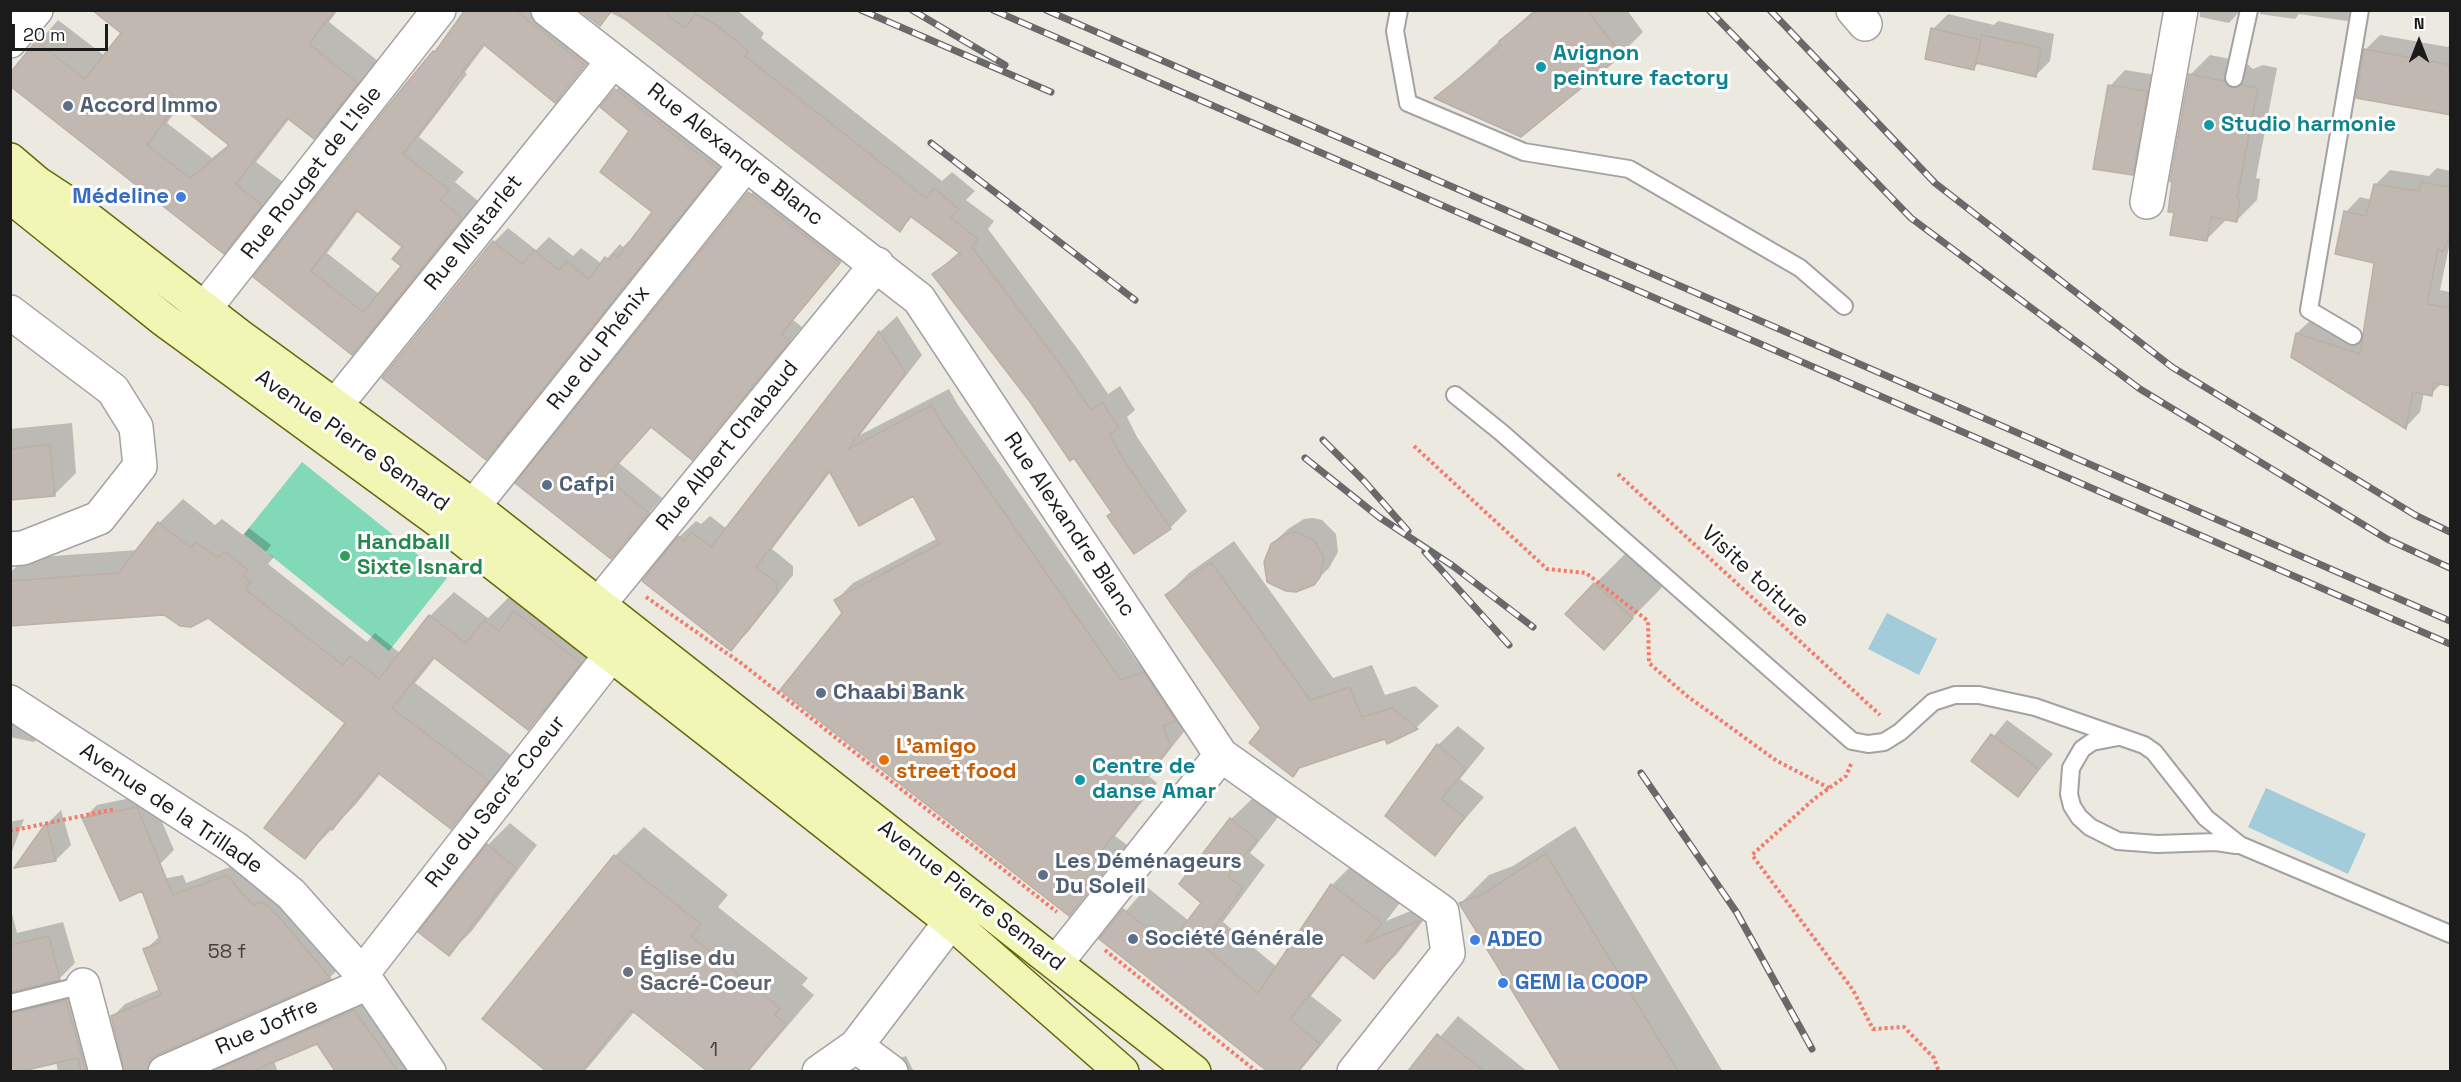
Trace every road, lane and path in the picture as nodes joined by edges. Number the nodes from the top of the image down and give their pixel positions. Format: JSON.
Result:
{"nodes":[{"id":1,"x":36,"y":10,"type":"edge"},
{"id":2,"x":440,"y":10,"type":"edge"},
{"id":3,"x":548,"y":10,"type":"edge"},
{"id":4,"x":1399,"y":10,"type":"edge"},
{"id":5,"x":2181,"y":10,"type":"edge"},
{"id":6,"x":2249,"y":10,"type":"edge"},
{"id":7,"x":2360,"y":10,"type":"edge"},
{"id":8,"x":10,"y":41,"type":"edge"},
{"id":9,"x":613,"y":61,"type":"junction"},
{"id":10,"x":2234,"y":78,"type":"dead end"},
{"id":11,"x":10,"y":160,"type":"edge"},
{"id":12,"x":745,"y":165,"type":"junction"},
{"id":13,"x":10,"y":178,"type":"edge"},
{"id":14,"x":10,"y":196,"type":"edge"},
{"id":15,"x":2147,"y":202,"type":"dead end"},
{"id":16,"x":877,"y":264,"type":"junction"},
{"id":17,"x":1844,"y":306,"type":"dead end"},
{"id":18,"x":204,"y":308,"type":"junction"},
{"id":19,"x":10,"y":312,"type":"edge"},
{"id":20,"x":184,"y":335,"type":"junction"},
{"id":21,"x":2353,"y":336,"type":"dead end"},
{"id":22,"x":1455,"y":395,"type":"dead end"},
{"id":23,"x":334,"y":406,"type":"junction"},
{"id":24,"x":1414,"y":446,"type":"dead end"},
{"id":25,"x":1618,"y":474,"type":"dead end"},
{"id":26,"x":463,"y":519,"type":"junction"},
{"id":27,"x":10,"y":549,"type":"edge"},
{"id":28,"x":620,"y":579,"type":"junction"},
{"id":29,"x":589,"y":616,"type":"junction"},
{"id":30,"x":621,"y":642,"type":"junction"},
{"id":31,"x":10,"y":702,"type":"edge"},
{"id":32,"x":1885,"y":719,"type":"dead end"},
{"id":33,"x":2134,"y":740,"type":"junction"},
{"id":34,"x":1860,"y":744,"type":"junction"},
{"id":35,"x":1221,"y":755,"type":"junction"},
{"id":36,"x":1829,"y":788,"type":"junction"},
{"id":37,"x":163,"y":799,"type":"junction"},
{"id":38,"x":10,"y":831,"type":"edge"},
{"id":39,"x":2240,"y":845,"type":"junction"},
{"id":40,"x":961,"y":908,"type":"junction"},
{"id":41,"x":1082,"y":931,"type":"junction"},
{"id":42,"x":2451,"y":934,"type":"edge"},
{"id":43,"x":1056,"y":963,"type":"junction"},
{"id":44,"x":365,"y":978,"type":"junction"},
{"id":45,"x":83,"y":985,"type":"joint"},
{"id":46,"x":10,"y":1003,"type":"edge"},
{"id":47,"x":856,"y":1046,"type":"junction"},
{"id":48,"x":106,"y":1071,"type":"edge"},
{"id":49,"x":165,"y":1071,"type":"edge"},
{"id":50,"x":429,"y":1071,"type":"edge"},
{"id":51,"x":819,"y":1071,"type":"edge"},
{"id":52,"x":891,"y":1071,"type":"edge"},
{"id":53,"x":1122,"y":1071,"type":"edge"},
{"id":54,"x":1168,"y":1071,"type":"edge"},
{"id":55,"x":1194,"y":1071,"type":"edge"},
{"id":56,"x":1257,"y":1071,"type":"edge"},
{"id":57,"x":1354,"y":1071,"type":"edge"},
{"id":58,"x":1939,"y":1071,"type":"edge"}],
"edges":[{"from":1,"to":8,"type":"street"},
{"from":2,"to":18,"type":"street","name":"Rue Rouget de L'Isle"},
{"from":3,"to":9,"type":"street","name":"Rue Alexandre Blanc"},
{"from":4,"to":17,"type":"lane"},
{"from":5,"to":15,"type":"street"},
{"from":6,"to":10,"type":"lane"},
{"from":7,"to":21,"type":"lane"},
{"from":9,"to":12,"type":"street","name":"Rue Alexandre Blanc"},
{"from":9,"to":23,"type":"street","name":"Rue Mistarlet"},
{"from":11,"to":18,"type":"main road","name":"Avenue Pierre Semard"},
{"from":12,"to":16,"type":"street","name":"Rue Alexandre Blanc"},
{"from":12,"to":26,"type":"street","name":"Rue du Phénix"},
{"from":13,"to":20,"type":"lane"},
{"from":14,"to":20,"type":"main road","name":"Avenue Pierre Semard"},
{"from":16,"to":28,"type":"street","name":"Rue Albert Chabaud"},
{"from":16,"to":35,"type":"street","name":"Rue Alexandre Blanc"},
{"from":18,"to":20,"type":"street","name":"Rue Rouget de L'Isle"},
{"from":18,"to":23,"type":"main road","name":"Avenue Pierre Semard"},
{"from":18,"to":26,"type":"lane","name":"Avenue Pierre Semard"},
{"from":19,"to":27,"type":"street"},
{"from":20,"to":26,"type":"main road","name":"Avenue Pierre Semard"},
{"from":22,"to":34,"type":"lane"},
{"from":23,"to":26,"type":"main road","name":"Avenue Pierre Semard"},
{"from":24,"to":36,"type":"path"},
{"from":25,"to":32,"type":"path","name":"Visite toiture"},
{"from":26,"to":29,"type":"main road","name":"Avenue Pierre Semard"},
{"from":28,"to":29,"type":"street","name":"Rue Albert Chabaud"},
{"from":28,"to":41,"type":"path"},
{"from":29,"to":30,"type":"main road","name":"Avenue Pierre Semard"},
{"from":30,"to":40,"type":"main road","name":"Avenue Pierre Semard"},
{"from":30,"to":40,"type":"main road","name":"Avenue Pierre Semard"},
{"from":30,"to":44,"type":"street","name":"Rue du Sacré-Coeur"},
{"from":31,"to":37,"type":"street","name":"Avenue de la Trillade"},
{"from":33,"to":34,"type":"lane"},
{"from":33,"to":39,"type":"lane"},
{"from":33,"to":39,"type":"lane"},
{"from":34,"to":36,"type":"path"},
{"from":35,"to":41,"type":"street"},
{"from":35,"to":57,"type":"street","name":"Rue Alexandre Blanc"},
{"from":36,"to":58,"type":"path"},
{"from":37,"to":38,"type":"path"},
{"from":37,"to":44,"type":"street","name":"Avenue de la Trillade"},
{"from":39,"to":42,"type":"lane"},
{"from":40,"to":43,"type":"main road","name":"Avenue Pierre Semard"},
{"from":40,"to":47,"type":"street"},
{"from":40,"to":53,"type":"main road","name":"Avenue Pierre Semard"},
{"from":40,"to":54,"type":"lane","name":"Avenue Pierre Semard"},
{"from":41,"to":43,"type":"street"},
{"from":41,"to":56,"type":"path"},
{"from":43,"to":55,"type":"main road","name":"Avenue Pierre Semard"},
{"from":44,"to":49,"type":"street","name":"Rue Joffre"},
{"from":44,"to":50,"type":"street","name":"Avenue de la Trillade"},
{"from":45,"to":46,"type":"lane"},
{"from":45,"to":48,"type":"street"},
{"from":47,"to":51,"type":"street"},
{"from":47,"to":52,"type":"street"}]}
